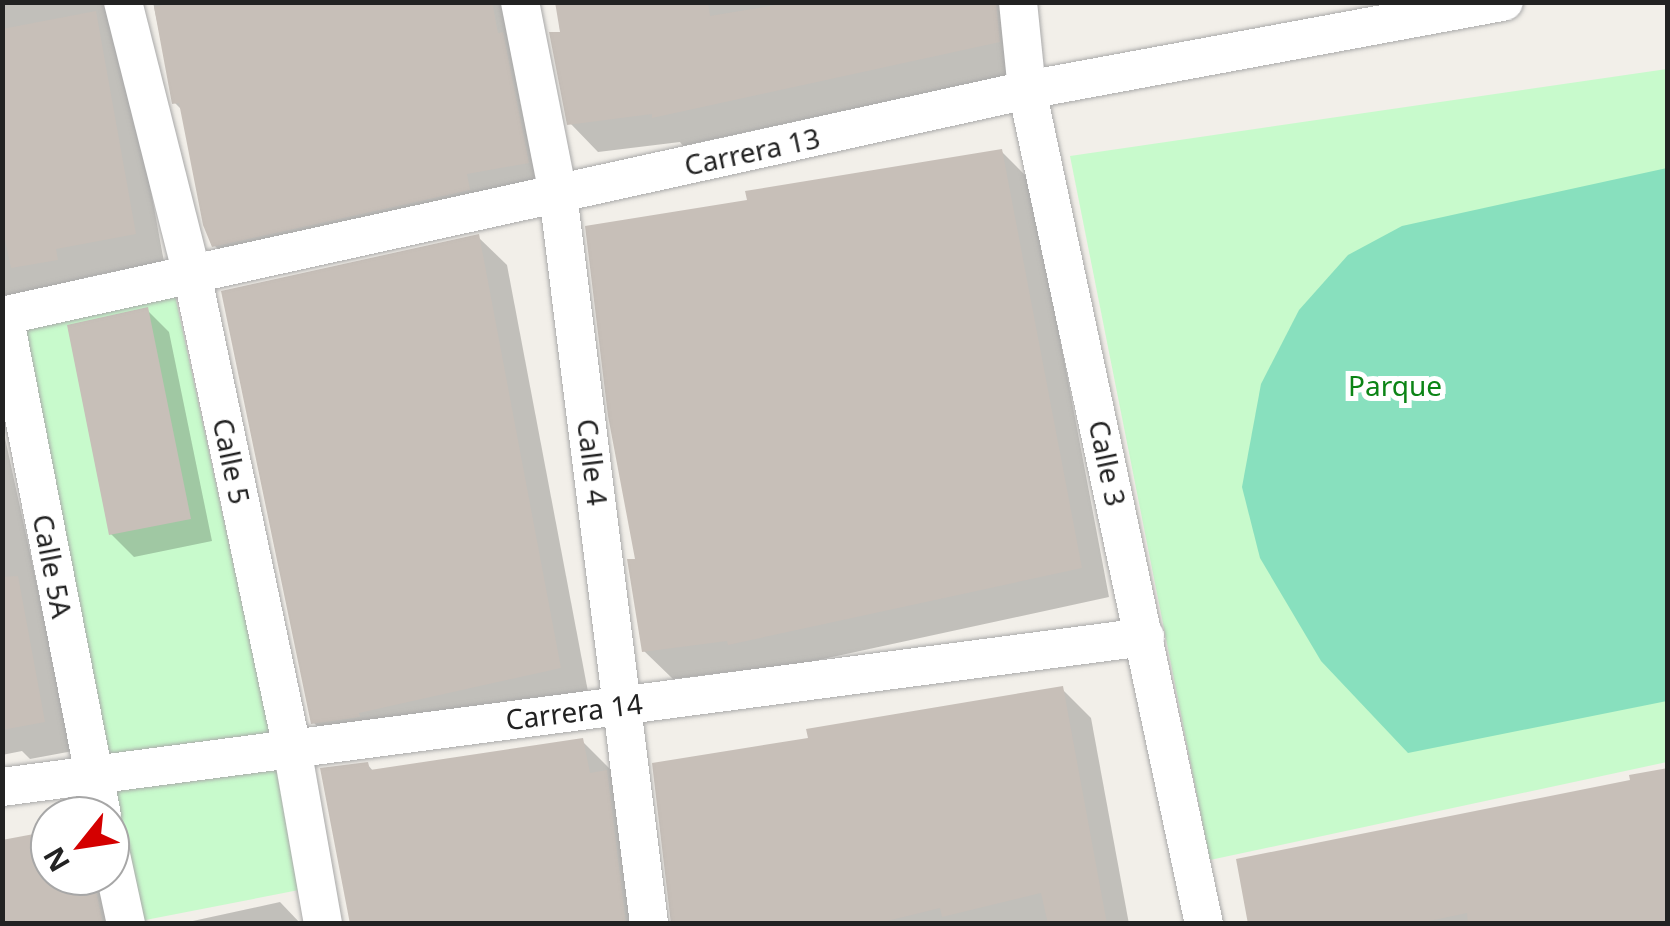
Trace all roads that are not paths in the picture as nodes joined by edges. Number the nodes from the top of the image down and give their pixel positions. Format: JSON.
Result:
{"nodes":[{"id":1,"x":122,"y":2,"type":"edge"},
{"id":2,"x":520,"y":2,"type":"edge"},
{"id":3,"x":1018,"y":2,"type":"edge"},
{"id":4,"x":1504,"y":2,"type":"edge"},
{"id":5,"x":1027,"y":90,"type":"junction"},
{"id":6,"x":558,"y":194,"type":"junction"},
{"id":7,"x":192,"y":274,"type":"junction"},
{"id":8,"x":3,"y":316,"type":"edge"},
{"id":9,"x":1145,"y":637,"type":"junction"},
{"id":10,"x":625,"y":705,"type":"junction"},
{"id":11,"x":292,"y":748,"type":"junction"},
{"id":12,"x":93,"y":775,"type":"junction"},
{"id":13,"x":2,"y":786,"type":"edge"},
{"id":14,"x":98,"y":796,"type":"edge"},
{"id":15,"x":120,"y":896,"type":"edge"},
{"id":16,"x":126,"y":924,"type":"edge"},
{"id":17,"x":323,"y":924,"type":"edge"},
{"id":18,"x":649,"y":924,"type":"edge"},
{"id":19,"x":1204,"y":924,"type":"edge"}],
"edges":[{"from":1,"to":7,"type":"street","name":"Calle 5"},
{"from":2,"to":6,"type":"street","name":"Calle 4"},
{"from":3,"to":5,"type":"street","name":"Calle 3"},
{"from":4,"to":5,"type":"street","name":"Carrera 13"},
{"from":5,"to":6,"type":"street","name":"Carrera 13"},
{"from":5,"to":9,"type":"street","name":"Calle 3"},
{"from":6,"to":7,"type":"street","name":"Carrera 13"},
{"from":6,"to":10,"type":"street","name":"Calle 4"},
{"from":7,"to":8,"type":"street","name":"Carrera 13"},
{"from":7,"to":11,"type":"street","name":"Calle 5"},
{"from":8,"to":12,"type":"street","name":"Calle 5A"},
{"from":9,"to":10,"type":"street","name":"Carrera 14"},
{"from":9,"to":19,"type":"street","name":"Calle 3"},
{"from":10,"to":11,"type":"street","name":"Carrera 14"},
{"from":10,"to":18,"type":"street","name":"Calle 4"},
{"from":11,"to":12,"type":"street","name":"Carrera 14"},
{"from":11,"to":17,"type":"street","name":"Calle 5"},
{"from":12,"to":13,"type":"street","name":"Carrera 14"},
{"from":12,"to":14,"type":"street","name":"Calle 5A"},
{"from":15,"to":16,"type":"street"}]}
